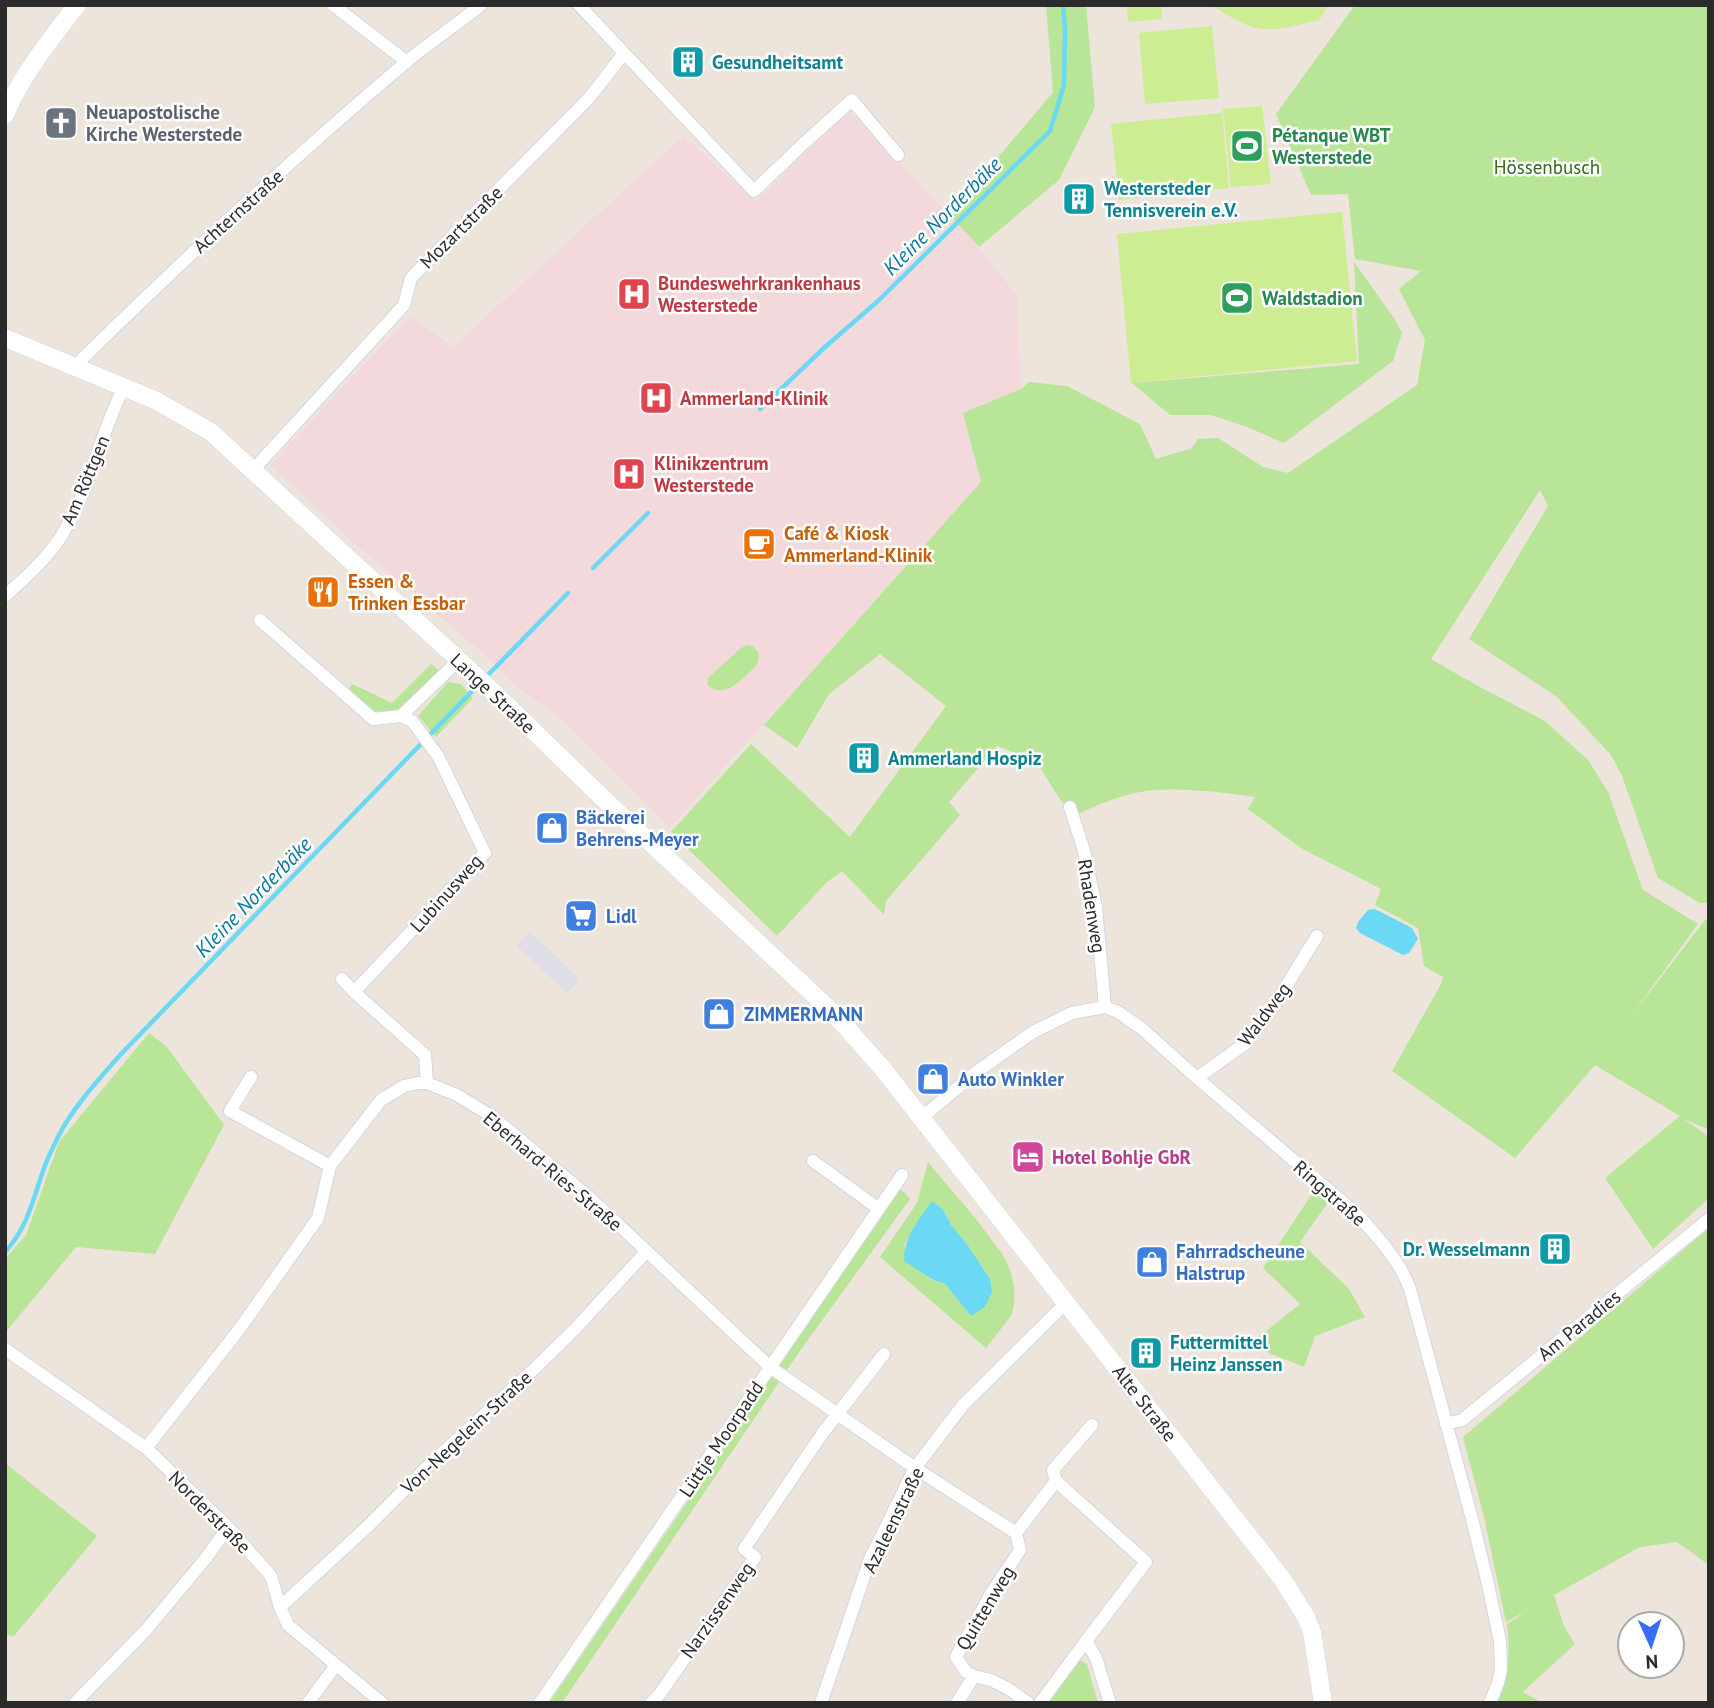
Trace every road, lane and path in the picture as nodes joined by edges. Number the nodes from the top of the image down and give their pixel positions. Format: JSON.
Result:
{"nodes":[{"id":1,"x":77,"y":5,"type":"edge"},
{"id":2,"x":334,"y":5,"type":"edge"},
{"id":3,"x":481,"y":5,"type":"edge"},
{"id":4,"x":579,"y":5,"type":"edge"},
{"id":5,"x":624,"y":52,"type":"junction"},
{"id":6,"x":407,"y":62,"type":"junction"},
{"id":7,"x":5,"y":115,"type":"edge"},
{"id":8,"x":898,"y":155,"type":"dead end"},
{"id":9,"x":5,"y":338,"type":"edge"},
{"id":10,"x":77,"y":368,"type":"junction"},
{"id":11,"x":124,"y":387,"type":"junction"},
{"id":12,"x":253,"y":470,"type":"junction"},
{"id":13,"x":5,"y":596,"type":"edge"},
{"id":14,"x":260,"y":620,"type":"dead end"},
{"id":15,"x":462,"y":663,"type":"junction"},
{"id":16,"x":401,"y":716,"type":"junction"},
{"id":17,"x":1070,"y":807,"type":"dead end"},
{"id":18,"x":1317,"y":936,"type":"dead end"},
{"id":19,"x":342,"y":979,"type":"dead end"},
{"id":20,"x":354,"y":992,"type":"junction"},
{"id":21,"x":1105,"y":1007,"type":"junction"},
{"id":22,"x":251,"y":1077,"type":"dead end"},
{"id":23,"x":1197,"y":1078,"type":"junction"},
{"id":24,"x":427,"y":1083,"type":"junction"},
{"id":25,"x":923,"y":1120,"type":"junction"},
{"id":26,"x":813,"y":1161,"type":"dead end"},
{"id":27,"x":330,"y":1166,"type":"junction"},
{"id":28,"x":902,"y":1175,"type":"dead end"},
{"id":29,"x":879,"y":1209,"type":"junction"},
{"id":30,"x":1709,"y":1219,"type":"edge"},
{"id":31,"x":646,"y":1252,"type":"junction"},
{"id":32,"x":1066,"y":1303,"type":"junction"},
{"id":33,"x":5,"y":1349,"type":"edge"},
{"id":34,"x":884,"y":1354,"type":"dead end"},
{"id":35,"x":770,"y":1367,"type":"junction"},
{"id":36,"x":838,"y":1415,"type":"junction"},
{"id":37,"x":1446,"y":1424,"type":"junction"},
{"id":38,"x":1091,"y":1425,"type":"dead end"},
{"id":39,"x":146,"y":1448,"type":"junction"},
{"id":40,"x":915,"y":1468,"type":"junction"},
{"id":41,"x":1056,"y":1481,"type":"junction"},
{"id":42,"x":228,"y":1527,"type":"junction"},
{"id":43,"x":1016,"y":1533,"type":"junction"},
{"id":44,"x":280,"y":1607,"type":"junction"},
{"id":45,"x":1086,"y":1641,"type":"junction"},
{"id":46,"x":336,"y":1665,"type":"junction"},
{"id":47,"x":974,"y":1676,"type":"junction"},
{"id":48,"x":75,"y":1703,"type":"edge"},
{"id":49,"x":308,"y":1703,"type":"edge"},
{"id":50,"x":382,"y":1703,"type":"edge"},
{"id":51,"x":540,"y":1703,"type":"edge"},
{"id":52,"x":651,"y":1703,"type":"edge"},
{"id":53,"x":821,"y":1703,"type":"edge"},
{"id":54,"x":957,"y":1703,"type":"edge"},
{"id":55,"x":1028,"y":1703,"type":"edge"},
{"id":56,"x":1040,"y":1703,"type":"edge"},
{"id":57,"x":1110,"y":1703,"type":"edge"},
{"id":58,"x":1323,"y":1703,"type":"edge"},
{"id":59,"x":1490,"y":1703,"type":"edge"}],
"edges":[{"from":1,"to":7,"type":"street"},
{"from":2,"to":6,"type":"street"},
{"from":3,"to":6,"type":"street","name":"Achternstraße"},
{"from":4,"to":5,"type":"street"},
{"from":5,"to":8,"type":"street"},
{"from":5,"to":12,"type":"street","name":"Mozartstraße"},
{"from":6,"to":10,"type":"street","name":"Achternstraße"},
{"from":9,"to":10,"type":"street","name":"Lange Straße"},
{"from":10,"to":11,"type":"street","name":"Lange Straße"},
{"from":11,"to":12,"type":"street","name":"Lange Straße"},
{"from":11,"to":13,"type":"street","name":"Am Röttgen"},
{"from":12,"to":15,"type":"street","name":"Lange Straße"},
{"from":14,"to":16,"type":"street"},
{"from":15,"to":16,"type":"street"},
{"from":15,"to":25,"type":"street","name":"Lange Straße"},
{"from":16,"to":20,"type":"street","name":"Lubinusweg"},
{"from":17,"to":21,"type":"street","name":"Rhadenweg"},
{"from":18,"to":23,"type":"street","name":"Waldweg"},
{"from":19,"to":20,"type":"street"},
{"from":20,"to":24,"type":"street"},
{"from":21,"to":23,"type":"street","name":"Ringstraße"},
{"from":21,"to":25,"type":"street"},
{"from":22,"to":27,"type":"street"},
{"from":23,"to":37,"type":"street","name":"Ringstraße"},
{"from":24,"to":27,"type":"street"},
{"from":24,"to":31,"type":"street","name":"Eberhard-Ries-Straße"},
{"from":25,"to":32,"type":"street","name":"Alte Straße"},
{"from":26,"to":29,"type":"street"},
{"from":27,"to":39,"type":"street"},
{"from":28,"to":29,"type":"street","name":"Lüttje Moorpadd"},
{"from":29,"to":35,"type":"street","name":"Lüttje Moorpadd"},
{"from":30,"to":37,"type":"street","name":"Am Paradies"},
{"from":31,"to":35,"type":"street","name":"Eberhard-Ries-Straße"},
{"from":31,"to":44,"type":"street","name":"Von-Negelein-Straße"},
{"from":32,"to":40,"type":"street","name":"Azaleenstraße"},
{"from":32,"to":58,"type":"street","name":"Alte Straße"},
{"from":33,"to":39,"type":"street","name":"Norderstraße"},
{"from":34,"to":36,"type":"street"},
{"from":35,"to":36,"type":"street","name":"Eberhard-Ries-Straße"},
{"from":35,"to":51,"type":"street","name":"Lüttje Moorpadd"},
{"from":36,"to":40,"type":"street","name":"Eberhard-Ries-Straße"},
{"from":36,"to":52,"type":"street","name":"Narzissenweg"},
{"from":37,"to":59,"type":"street","name":"Ringstraße"},
{"from":38,"to":41,"type":"street"},
{"from":39,"to":42,"type":"street","name":"Norderstraße"},
{"from":40,"to":43,"type":"street","name":"Eberhard-Ries-Straße"},
{"from":40,"to":53,"type":"street","name":"Azaleenstraße"},
{"from":41,"to":43,"type":"street"},
{"from":41,"to":45,"type":"street"},
{"from":42,"to":44,"type":"street","name":"Norderstraße"},
{"from":42,"to":48,"type":"street"},
{"from":43,"to":47,"type":"street","name":"Quittenweg"},
{"from":44,"to":46,"type":"street","name":"Norderstraße"},
{"from":45,"to":56,"type":"street"},
{"from":45,"to":57,"type":"street"},
{"from":46,"to":49,"type":"street"},
{"from":46,"to":50,"type":"street","name":"Norderstraße"},
{"from":47,"to":54,"type":"street","name":"Quittenweg"},
{"from":47,"to":55,"type":"street","name":"Quittenweg"}]}
